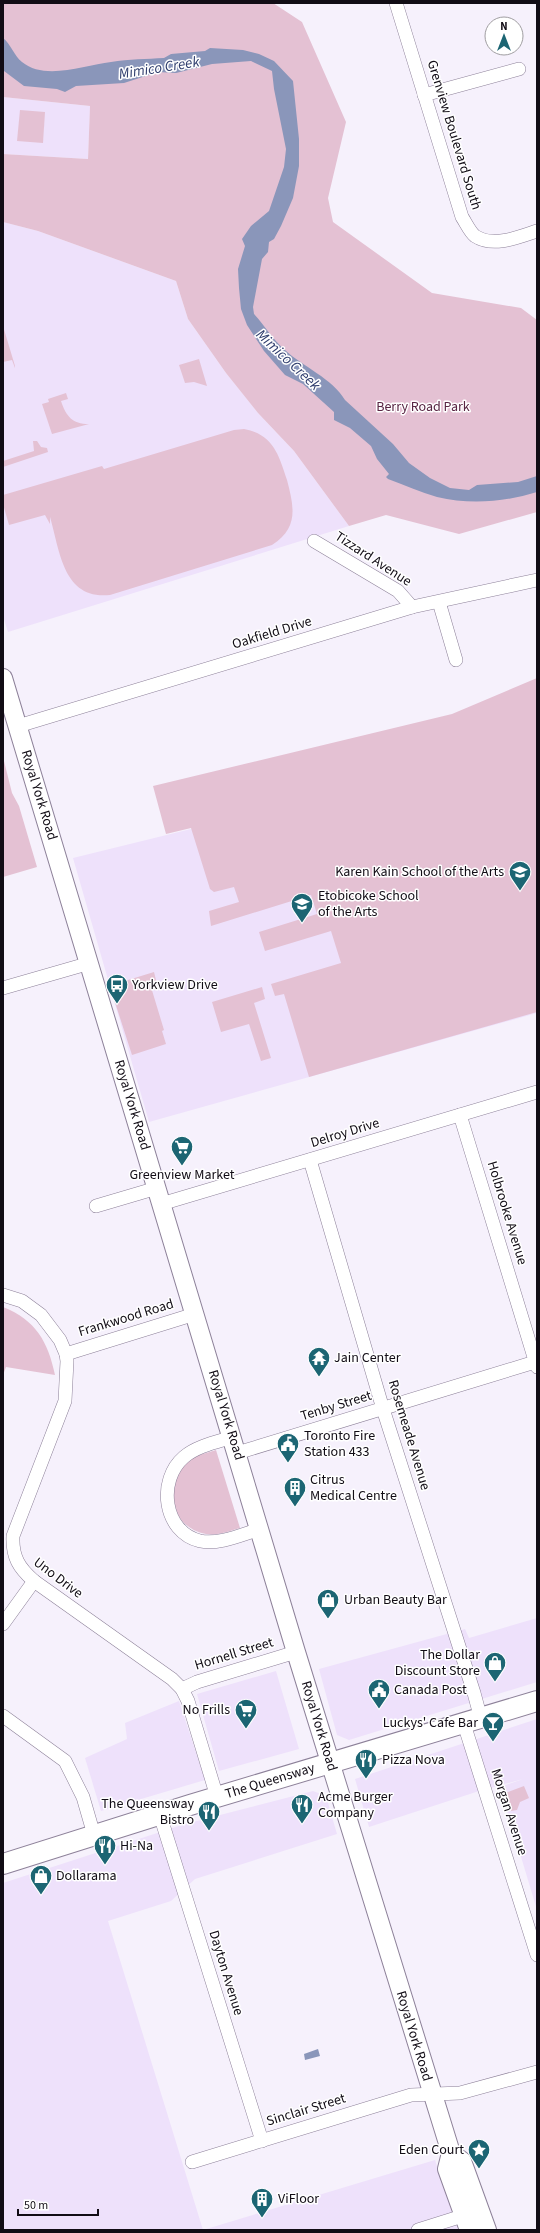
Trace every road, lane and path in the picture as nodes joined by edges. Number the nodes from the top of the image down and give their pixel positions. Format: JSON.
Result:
{"nodes":[{"id":1,"x":396,"y":3,"type":"edge"},
{"id":2,"x":519,"y":69,"type":"dead end"},
{"id":3,"x":424,"y":95,"type":"junction"},
{"id":4,"x":537,"y":231,"type":"edge"},
{"id":5,"x":314,"y":541,"type":"dead end"},
{"id":6,"x":537,"y":580,"type":"edge"},
{"id":7,"x":439,"y":602,"type":"junction"},
{"id":8,"x":412,"y":608,"type":"junction"},
{"id":9,"x":456,"y":660,"type":"dead end"},
{"id":10,"x":3,"y":678,"type":"edge"},
{"id":11,"x":18,"y":726,"type":"junction"},
{"id":12,"x":90,"y":963,"type":"junction"},
{"id":13,"x":3,"y":988,"type":"edge"},
{"id":14,"x":537,"y":1092,"type":"edge"},
{"id":15,"x":460,"y":1115,"type":"junction"},
{"id":16,"x":310,"y":1160,"type":"junction"},
{"id":17,"x":159,"y":1196,"type":"junction"},
{"id":18,"x":96,"y":1206,"type":"dead end"},
{"id":19,"x":3,"y":1295,"type":"edge"},
{"id":20,"x":195,"y":1314,"type":"junction"},
{"id":21,"x":66,"y":1354,"type":"junction"},
{"id":22,"x":536,"y":1365,"type":"edge"},
{"id":23,"x":383,"y":1409,"type":"junction"},
{"id":24,"x":235,"y":1445,"type":"junction"},
{"id":25,"x":260,"y":1529,"type":"junction"},
{"id":26,"x":34,"y":1581,"type":"junction"},
{"id":27,"x":3,"y":1624,"type":"edge"},
{"id":28,"x":296,"y":1652,"type":"junction"},
{"id":29,"x":182,"y":1689,"type":"junction"},
{"id":30,"x":537,"y":1701,"type":"edge"},
{"id":31,"x":3,"y":1716,"type":"edge"},
{"id":32,"x":473,"y":1721,"type":"junction"},
{"id":33,"x":330,"y":1763,"type":"junction"},
{"id":34,"x":217,"y":1797,"type":"junction"},
{"id":35,"x":160,"y":1815,"type":"junction"},
{"id":36,"x":94,"y":1836,"type":"junction"},
{"id":37,"x":3,"y":1864,"type":"edge"},
{"id":38,"x":537,"y":1955,"type":"edge"},
{"id":39,"x":537,"y":2072,"type":"edge"},
{"id":40,"x":431,"y":2094,"type":"junction"},
{"id":41,"x":262,"y":2141,"type":"junction"},
{"id":42,"x":192,"y":2162,"type":"dead end"},
{"id":43,"x":471,"y":2219,"type":"edge"},
{"id":44,"x":418,"y":2230,"type":"edge"},
{"id":45,"x":487,"y":2230,"type":"edge"}],
"edges":[{"from":1,"to":3,"type":"street","name":"Grenview Boulevard South"},
{"from":2,"to":3,"type":"street"},
{"from":3,"to":4,"type":"street","name":"Grenview Boulevard South"},
{"from":5,"to":8,"type":"street","name":"Tizzard Avenue"},
{"from":6,"to":7,"type":"street","name":"Oakfield Drive"},
{"from":7,"to":8,"type":"street","name":"Oakfield Drive"},
{"from":7,"to":9,"type":"street"},
{"from":8,"to":11,"type":"street","name":"Oakfield Drive"},
{"from":10,"to":11,"type":"main road","name":"Royal York Road"},
{"from":11,"to":12,"type":"main road","name":"Royal York Road"},
{"from":12,"to":13,"type":"street"},
{"from":12,"to":17,"type":"main road","name":"Royal York Road"},
{"from":14,"to":15,"type":"street","name":"Delroy Drive"},
{"from":15,"to":16,"type":"street","name":"Delroy Drive"},
{"from":15,"to":22,"type":"street","name":"Holbrooke Avenue"},
{"from":16,"to":17,"type":"street","name":"Delroy Drive"},
{"from":16,"to":23,"type":"street","name":"Rosemeade Avenue"},
{"from":17,"to":18,"type":"street","name":"Delroy Drive"},
{"from":17,"to":20,"type":"main road","name":"Royal York Road"},
{"from":19,"to":21,"type":"street","name":"Uno Drive"},
{"from":20,"to":21,"type":"street","name":"Frankwood Road"},
{"from":20,"to":24,"type":"main road","name":"Royal York Road"},
{"from":21,"to":26,"type":"street","name":"Uno Drive"},
{"from":22,"to":23,"type":"street","name":"Tenby Street"},
{"from":23,"to":24,"type":"street","name":"Tenby Street"},
{"from":23,"to":32,"type":"street","name":"Rosemeade Avenue"},
{"from":24,"to":25,"type":"main road","name":"Royal York Road"},
{"from":24,"to":25,"type":"street"},
{"from":25,"to":28,"type":"main road","name":"Royal York Road"},
{"from":26,"to":27,"type":"street"},
{"from":26,"to":29,"type":"street","name":"Uno Drive"},
{"from":28,"to":29,"type":"street","name":"Hornell Street"},
{"from":28,"to":33,"type":"main road","name":"Royal York Road"},
{"from":29,"to":34,"type":"street","name":"Uno Drive"},
{"from":30,"to":32,"type":"main road","name":"The Queensway"},
{"from":31,"to":36,"type":"street"},
{"from":32,"to":33,"type":"main road","name":"The Queensway"},
{"from":32,"to":38,"type":"street","name":"Morgan Avenue"},
{"from":33,"to":34,"type":"main road","name":"The Queensway"},
{"from":33,"to":40,"type":"main road","name":"Royal York Road"},
{"from":34,"to":35,"type":"main road","name":"The Queensway"},
{"from":35,"to":36,"type":"main road","name":"The Queensway"},
{"from":35,"to":41,"type":"street","name":"Dayton Avenue"},
{"from":36,"to":37,"type":"main road","name":"The Queensway"},
{"from":39,"to":40,"type":"street","name":"Sinclair Street"},
{"from":40,"to":41,"type":"street","name":"Sinclair Street"},
{"from":40,"to":43,"type":"main road","name":"Royal York Road"},
{"from":41,"to":42,"type":"street","name":"Sinclair Street"},
{"from":43,"to":44,"type":"street"},
{"from":43,"to":45,"type":"main road","name":"Royal York Road"}]}
